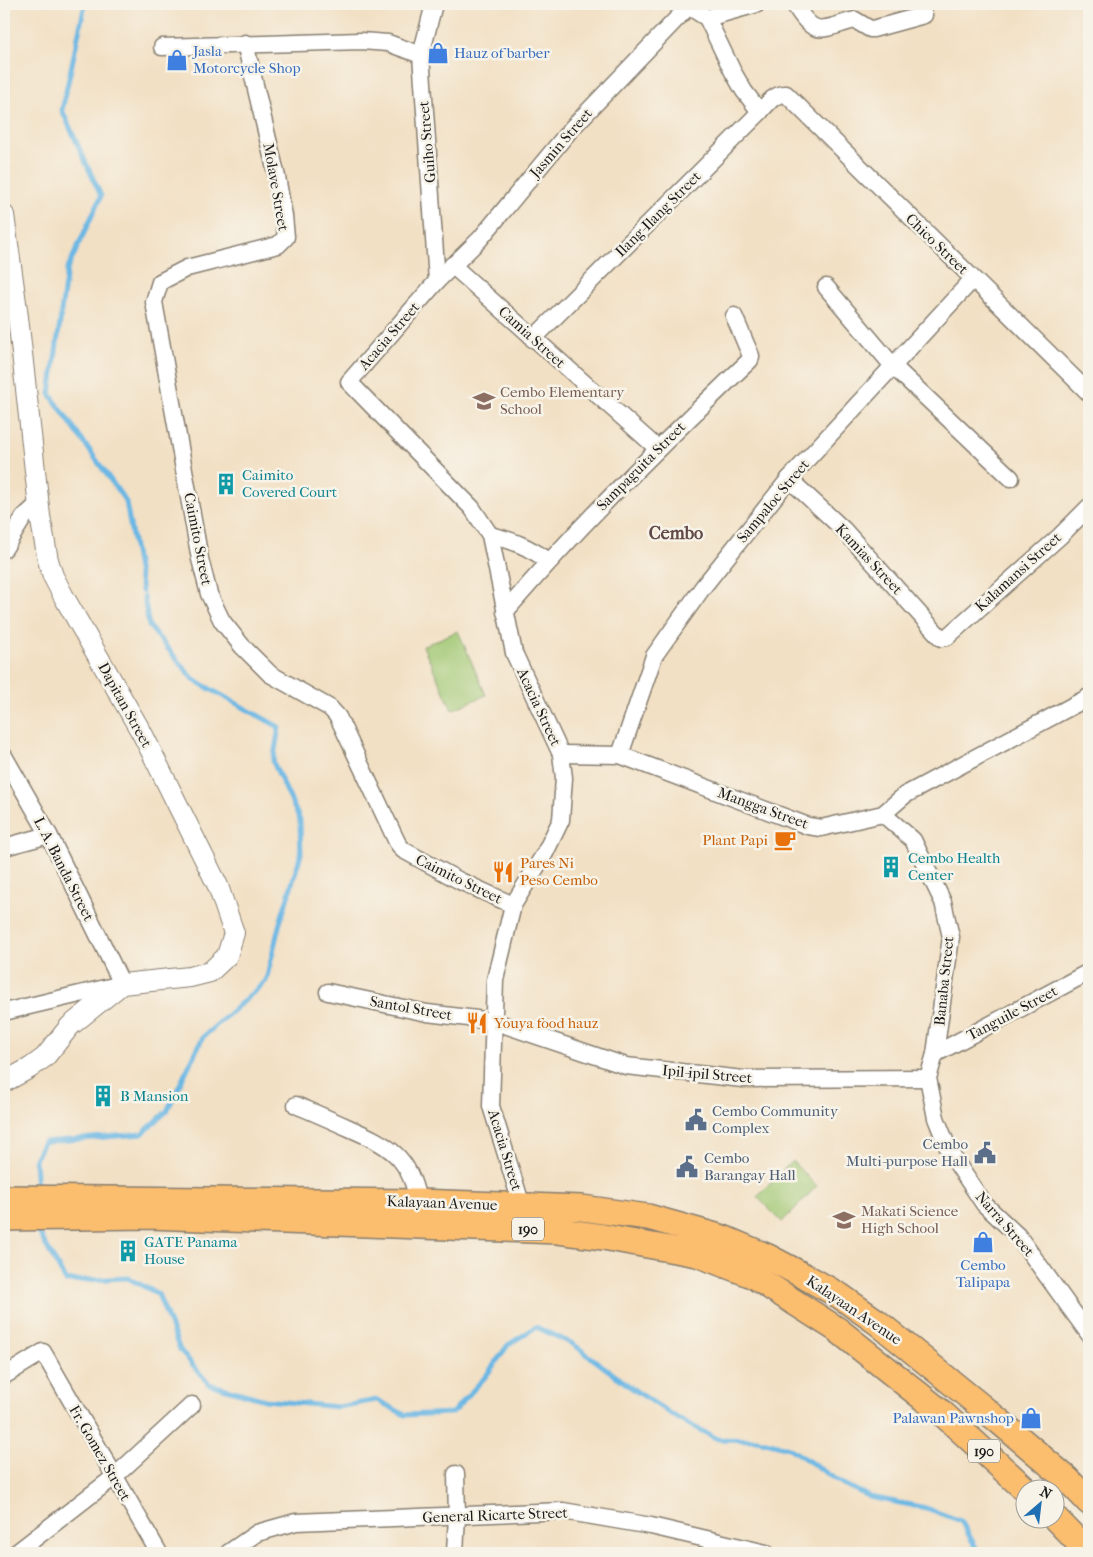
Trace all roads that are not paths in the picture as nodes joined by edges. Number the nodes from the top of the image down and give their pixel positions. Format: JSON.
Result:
{"nodes":[{"id":1,"x":434,"y":4,"type":"edge"},
{"id":2,"x":757,"y":4,"type":"edge"},
{"id":3,"x":794,"y":4,"type":"edge"},
{"id":4,"x":686,"y":6,"type":"edge"},
{"id":5,"x":924,"y":15,"type":"dead end"},
{"id":6,"x":707,"y":18,"type":"junction"},
{"id":7,"x":245,"y":43,"type":"junction"},
{"id":8,"x":162,"y":47,"type":"dead end"},
{"id":9,"x":421,"y":55,"type":"junction"},
{"id":10,"x":786,"y":94,"type":"joint"},
{"id":11,"x":760,"y":112,"type":"junction"},
{"id":12,"x":4,"y":215,"type":"edge"},
{"id":13,"x":452,"y":265,"type":"junction"},
{"id":14,"x":973,"y":279,"type":"junction"},
{"id":15,"x":437,"y":281,"type":"junction"},
{"id":16,"x":826,"y":287,"type":"dead end"},
{"id":17,"x":9,"y":302,"type":"edge"},
{"id":18,"x":154,"y":302,"type":"joint"},
{"id":19,"x":734,"y":316,"type":"dead end"},
{"id":20,"x":533,"y":339,"type":"junction"},
{"id":21,"x":893,"y":366,"type":"junction"},
{"id":22,"x":1089,"y":393,"type":"edge"},
{"id":23,"x":657,"y":448,"type":"junction"},
{"id":24,"x":1011,"y":478,"type":"dead end"},
{"id":25,"x":789,"y":479,"type":"junction"},
{"id":26,"x":38,"y":504,"type":"junction"},
{"id":27,"x":1089,"y":507,"type":"edge"},
{"id":28,"x":490,"y":535,"type":"junction"},
{"id":29,"x":4,"y":549,"type":"edge"},
{"id":30,"x":549,"y":561,"type":"junction"},
{"id":31,"x":505,"y":612,"type":"junction"},
{"id":32,"x":947,"y":636,"type":"joint"},
{"id":33,"x":1089,"y":697,"type":"edge"},
{"id":34,"x":561,"y":754,"type":"junction"},
{"id":35,"x":620,"y":754,"type":"junction"},
{"id":36,"x":4,"y":756,"type":"edge"},
{"id":37,"x":883,"y":814,"type":"junction"},
{"id":38,"x":49,"y":835,"type":"junction"},
{"id":39,"x":4,"y":847,"type":"edge"},
{"id":40,"x":513,"y":905,"type":"junction"},
{"id":41,"x":1089,"y":972,"type":"edge"},
{"id":42,"x":122,"y":984,"type":"junction"},
{"id":43,"x":328,"y":992,"type":"dead end"},
{"id":44,"x":4,"y":1012,"type":"edge"},
{"id":45,"x":493,"y":1020,"type":"junction"},
{"id":46,"x":935,"y":1054,"type":"junction"},
{"id":47,"x":928,"y":1078,"type":"junction"},
{"id":48,"x":4,"y":1082,"type":"edge"},
{"id":49,"x":296,"y":1105,"type":"dead end"},
{"id":50,"x":418,"y":1202,"type":"junction"},
{"id":51,"x":522,"y":1206,"type":"junction"},
{"id":52,"x":5,"y":1208,"type":"edge"},
{"id":53,"x":63,"y":1208,"type":"junction"},
{"id":54,"x":1089,"y":1334,"type":"edge"},
{"id":55,"x":4,"y":1376,"type":"edge"},
{"id":56,"x":192,"y":1405,"type":"dead end"},
{"id":57,"x":456,"y":1474,"type":"dead end"},
{"id":58,"x":114,"y":1477,"type":"junction"},
{"id":59,"x":1056,"y":1479,"type":"edge"},
{"id":60,"x":1016,"y":1481,"type":"edge"},
{"id":61,"x":1089,"y":1502,"type":"edge"},
{"id":62,"x":457,"y":1516,"type":"junction"},
{"id":63,"x":1066,"y":1529,"type":"edge"},
{"id":64,"x":251,"y":1546,"type":"edge"},
{"id":65,"x":16,"y":1553,"type":"edge"},
{"id":66,"x":159,"y":1553,"type":"edge"},
{"id":67,"x":228,"y":1553,"type":"edge"},
{"id":68,"x":455,"y":1553,"type":"edge"},
{"id":69,"x":766,"y":1553,"type":"edge"},
{"id":70,"x":1089,"y":1553,"type":"edge"}],
"edges":[{"from":1,"to":9,"type":"street","name":"Guiho Street"},
{"from":2,"to":6,"type":"street"},
{"from":3,"to":5,"type":"street"},
{"from":4,"to":6,"type":"street"},
{"from":4,"to":13,"type":"street","name":"Jasmin Street"},
{"from":6,"to":11,"type":"street"},
{"from":7,"to":8,"type":"street"},
{"from":7,"to":9,"type":"street"},
{"from":7,"to":18,"type":"street","name":"Molave Street"},
{"from":9,"to":15,"type":"street","name":"Guiho Street"},
{"from":10,"to":11,"type":"street","name":"Ilang-Ilang Street"},
{"from":10,"to":14,"type":"street","name":"Chico Street"},
{"from":11,"to":20,"type":"street","name":"Ilang-Ilang Street"},
{"from":12,"to":17,"type":"street","name":"Dapitan Street"},
{"from":13,"to":15,"type":"street","name":"Jasmin Street"},
{"from":13,"to":20,"type":"street","name":"Camia Street"},
{"from":14,"to":21,"type":"street","name":"Sampaloc Street"},
{"from":14,"to":22,"type":"street","name":"Chico Street"},
{"from":15,"to":28,"type":"street","name":"Acacia Street"},
{"from":16,"to":21,"type":"street"},
{"from":17,"to":26,"type":"street","name":"Dapitan Street"},
{"from":18,"to":40,"type":"street","name":"Caimito Street"},
{"from":19,"to":23,"type":"street","name":"Sampaguita Street"},
{"from":20,"to":23,"type":"street","name":"Camia Street"},
{"from":21,"to":24,"type":"street"},
{"from":21,"to":25,"type":"street","name":"Sampaloc Street"},
{"from":23,"to":30,"type":"street","name":"Sampaguita Street"},
{"from":25,"to":32,"type":"street","name":"Kamias Street"},
{"from":25,"to":35,"type":"street","name":"Sampaloc Street"},
{"from":26,"to":29,"type":"street"},
{"from":26,"to":42,"type":"street","name":"Dapitan Street"},
{"from":27,"to":32,"type":"street","name":"Kalamansi Street"},
{"from":28,"to":30,"type":"street"},
{"from":28,"to":31,"type":"street","name":"Acacia Street"},
{"from":30,"to":31,"type":"street","name":"Sampaguita Street"},
{"from":31,"to":34,"type":"street","name":"Acacia Street"},
{"from":33,"to":37,"type":"street","name":"Mangga Street"},
{"from":34,"to":35,"type":"street","name":"Mangga Street"},
{"from":34,"to":40,"type":"street","name":"Acacia Street"},
{"from":35,"to":37,"type":"street","name":"Mangga Street"},
{"from":36,"to":38,"type":"street","name":"L. A. Banda Street"},
{"from":37,"to":46,"type":"street","name":"Banaba Street"},
{"from":38,"to":39,"type":"street"},
{"from":38,"to":42,"type":"street","name":"L. A. Banda Street"},
{"from":40,"to":45,"type":"street","name":"Acacia Street"},
{"from":41,"to":46,"type":"street","name":"Tanguile Street"},
{"from":42,"to":44,"type":"street","name":"Dapitan Street"},
{"from":42,"to":48,"type":"street"},
{"from":43,"to":45,"type":"street","name":"Santol Street"},
{"from":45,"to":47,"type":"street","name":"Ipil-ipil Street"},
{"from":45,"to":51,"type":"street","name":"Acacia Street"},
{"from":46,"to":47,"type":"street","name":"Banaba Street"},
{"from":47,"to":54,"type":"street","name":"Narra Street"},
{"from":49,"to":50,"type":"street"},
{"from":50,"to":51,"type":"main road","name":"Kalayaan Avenue","number":"190"},
{"from":50,"to":53,"type":"main road","name":"Kalayaan Avenue","number":"190"},
{"from":51,"to":59,"type":"main road","name":"Kalayaan Avenue","number":"190"},
{"from":52,"to":53,"type":"main road","name":"Kalayaan Avenue","number":"190"},
{"from":53,"to":60,"type":"main road","name":"Kalayaan Avenue","number":"190"},
{"from":55,"to":58,"type":"street","name":"Fr. Gomez Street"},
{"from":56,"to":58,"type":"street"},
{"from":57,"to":62,"type":"street"},
{"from":58,"to":65,"type":"street"},
{"from":58,"to":66,"type":"street","name":"Fr. Gomez Street"},
{"from":59,"to":61,"type":"main road","name":"Kalayaan Avenue","number":"190"},
{"from":62,"to":64,"type":"street","name":"General Ricarte Street"},
{"from":62,"to":68,"type":"street"},
{"from":62,"to":69,"type":"street","name":"General Ricarte Street"},
{"from":63,"to":70,"type":"main road"},
{"from":64,"to":67,"type":"street","name":"General Ricarte Street"}]}
